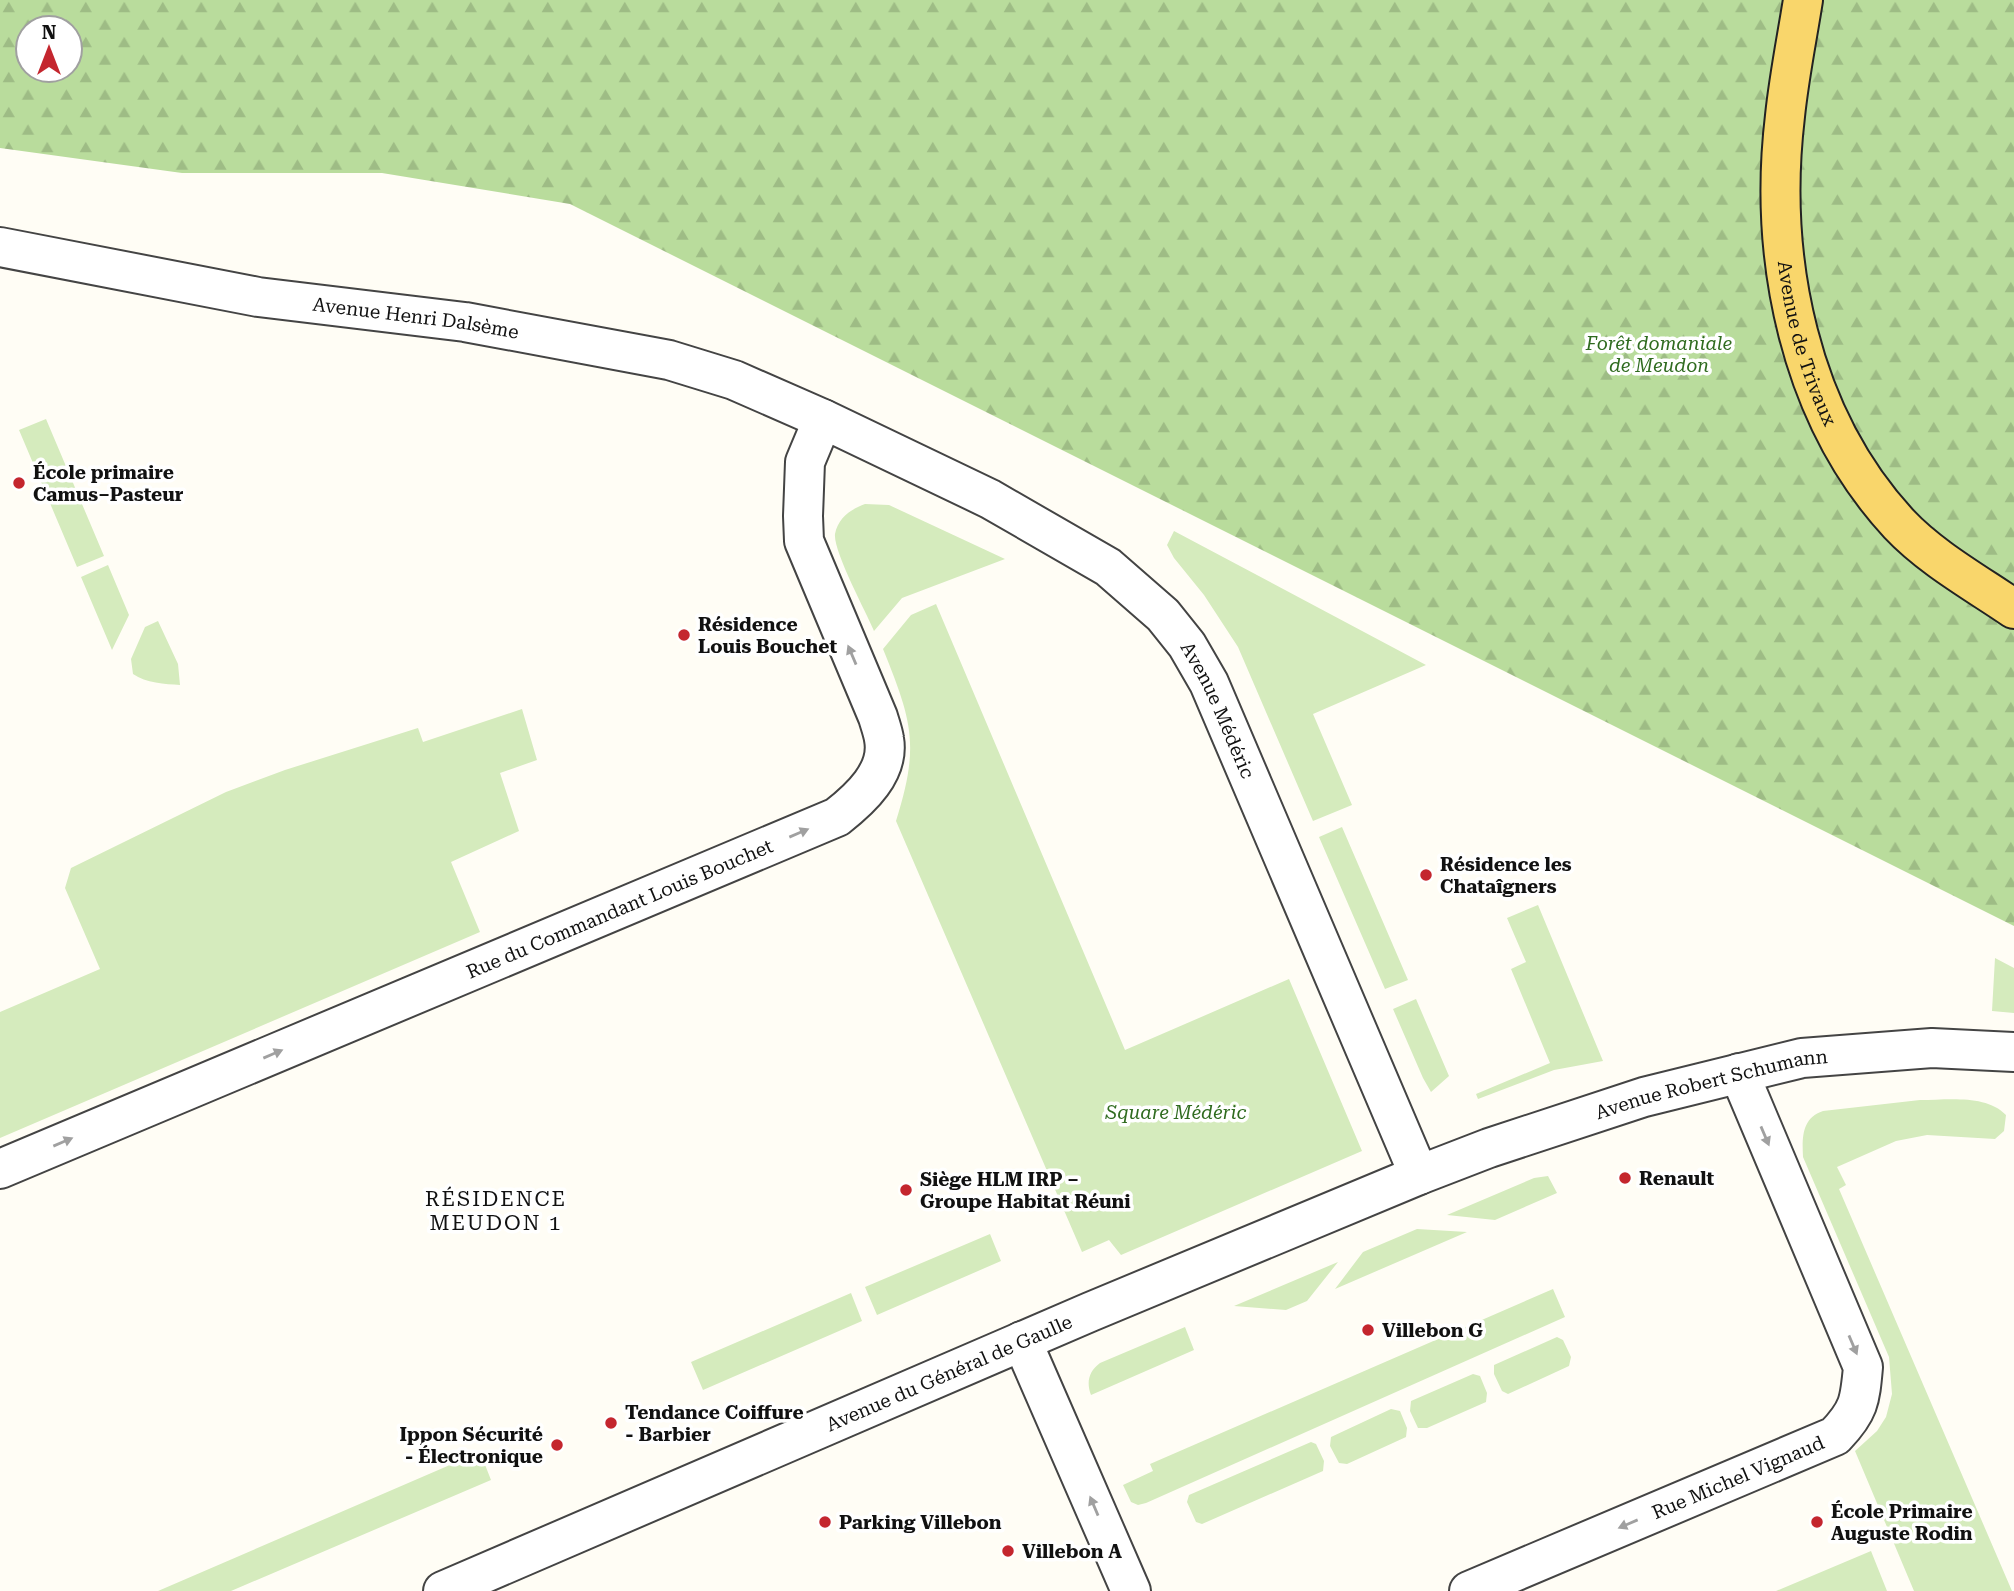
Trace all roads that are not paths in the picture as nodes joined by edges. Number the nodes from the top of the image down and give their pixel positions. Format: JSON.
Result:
{"nodes":[{"id":1,"x":1803,"y":0,"type":"edge"},
{"id":2,"x":0,"y":247,"type":"edge"},
{"id":3,"x":823,"y":419,"type":"junction"},
{"id":4,"x":2014,"y":610,"type":"edge"},
{"id":5,"x":2014,"y":1052,"type":"edge"},
{"id":6,"x":1739,"y":1073,"type":"junction"},
{"id":7,"x":0,"y":1169,"type":"edge"},
{"id":8,"x":1419,"y":1175,"type":"junction"},
{"id":9,"x":1022,"y":1341,"type":"junction"},
{"id":10,"x":443,"y":1591,"type":"edge"},
{"id":11,"x":1131,"y":1591,"type":"edge"},
{"id":12,"x":1469,"y":1591,"type":"edge"}],
"edges":[{"from":1,"to":4,"type":"main road","name":"Avenue de Trivaux"},
{"from":2,"to":3,"type":"street","name":"Avenue Henri Dalsème"},
{"from":7,"to":3,"type":"street","name":"Rue du Commandant Louis Bouchet","one_way":true},
{"from":3,"to":8,"type":"street","name":"Avenue Médéric"},
{"from":5,"to":6,"type":"street","name":"Avenue Robert Schumann"},
{"from":6,"to":8,"type":"street","name":"Avenue Robert Schumann"},
{"from":6,"to":12,"type":"street","name":"Rue Michel Vignaud","one_way":true},
{"from":8,"to":9,"type":"street","name":"Avenue du Général de Gaulle"},
{"from":9,"to":10,"type":"street","name":"Avenue du Général de Gaulle"},
{"from":11,"to":9,"type":"street","one_way":true}]}
